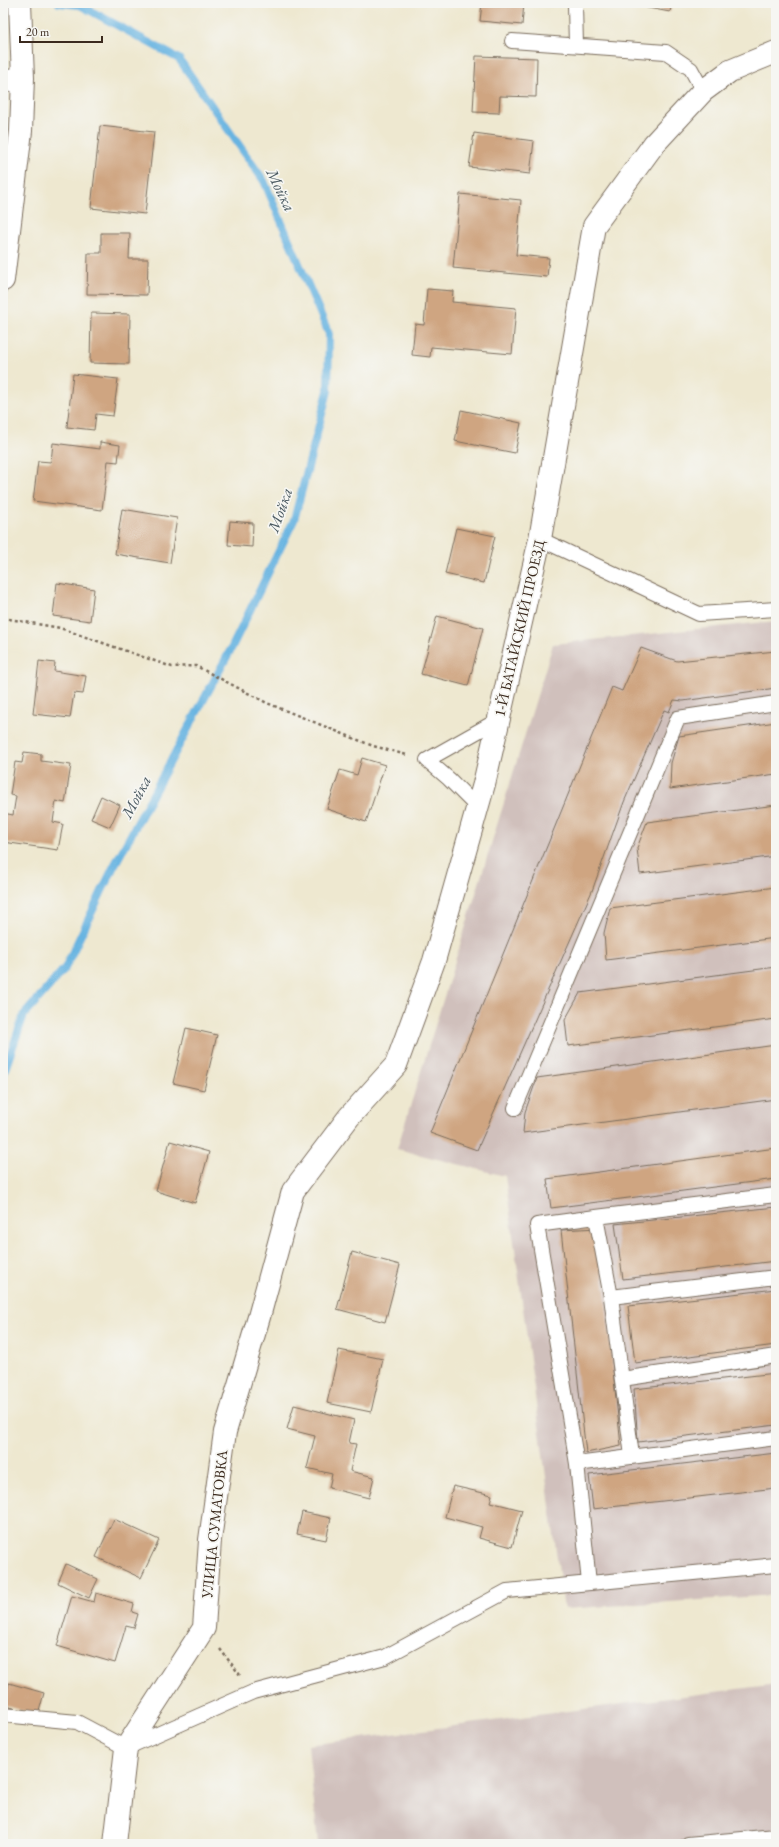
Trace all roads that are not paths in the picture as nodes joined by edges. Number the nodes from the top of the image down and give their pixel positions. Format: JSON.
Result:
{"nodes":[{"id":1,"x":20,"y":3,"type":"edge"},
{"id":2,"x":575,"y":5,"type":"dead end"},
{"id":3,"x":512,"y":41,"type":"dead end"},
{"id":4,"x":576,"y":46,"type":"junction"},
{"id":5,"x":776,"y":52,"type":"edge"},
{"id":6,"x":13,"y":80,"type":"edge"},
{"id":7,"x":703,"y":91,"type":"junction"},
{"id":8,"x":3,"y":280,"type":"edge"},
{"id":9,"x":540,"y":539,"type":"junction"},
{"id":10,"x":776,"y":609,"type":"edge"},
{"id":11,"x":776,"y":703,"type":"edge"},
{"id":12,"x":498,"y":720,"type":"junction"},
{"id":13,"x":477,"y":807,"type":"junction"},
{"id":14,"x":515,"y":1108,"type":"dead end"},
{"id":15,"x":293,"y":1191,"type":"joint"},
{"id":16,"x":776,"y":1195,"type":"edge"},
{"id":17,"x":596,"y":1217,"type":"junction"},
{"id":18,"x":776,"y":1277,"type":"edge"},
{"id":19,"x":611,"y":1297,"type":"junction"},
{"id":20,"x":776,"y":1356,"type":"edge"},
{"id":21,"x":622,"y":1379,"type":"junction"},
{"id":22,"x":776,"y":1438,"type":"edge"},
{"id":23,"x":632,"y":1456,"type":"junction"},
{"id":24,"x":576,"y":1464,"type":"junction"},
{"id":25,"x":776,"y":1565,"type":"edge"},
{"id":26,"x":589,"y":1583,"type":"junction"},
{"id":27,"x":3,"y":1715,"type":"edge"},
{"id":28,"x":126,"y":1748,"type":"junction"},
{"id":29,"x":776,"y":1836,"type":"edge"},
{"id":30,"x":115,"y":1844,"type":"edge"},
{"id":31,"x":688,"y":1844,"type":"edge"}],
"edges":[{"from":1,"to":6,"type":"street"},
{"from":2,"to":4,"type":"lane"},
{"from":3,"to":4,"type":"lane"},
{"from":4,"to":7,"type":"lane"},
{"from":5,"to":7,"type":"street","name":"1-Й БАТАЙСКИЙ ПРОЕЗД"},
{"from":6,"to":8,"type":"street"},
{"from":7,"to":9,"type":"street","name":"1-Й БАТАЙСКИЙ ПРОЕЗД"},
{"from":9,"to":10,"type":"lane"},
{"from":9,"to":12,"type":"street","name":"1-Й БАТАЙСКИЙ ПРОЕЗД"},
{"from":11,"to":14,"type":"lane"},
{"from":12,"to":13,"type":"street","name":"1-Й БАТАЙСКИЙ ПРОЕЗД"},
{"from":12,"to":13,"type":"lane"},
{"from":13,"to":15,"type":"street","name":"1-Й БАТАЙСКИЙ ПРОЕЗД"},
{"from":15,"to":28,"type":"street","name":"УЛИЦА СУМАТОВКА"},
{"from":16,"to":17,"type":"lane"},
{"from":17,"to":19,"type":"lane"},
{"from":17,"to":24,"type":"lane"},
{"from":18,"to":19,"type":"lane"},
{"from":19,"to":21,"type":"lane"},
{"from":20,"to":21,"type":"lane"},
{"from":21,"to":23,"type":"lane"},
{"from":22,"to":23,"type":"lane"},
{"from":23,"to":24,"type":"lane"},
{"from":24,"to":26,"type":"lane"},
{"from":25,"to":26,"type":"lane"},
{"from":26,"to":28,"type":"lane"},
{"from":27,"to":28,"type":"lane"},
{"from":28,"to":30,"type":"street","name":"УЛИЦА СУМАТОВКА"},
{"from":29,"to":31,"type":"lane"}]}
